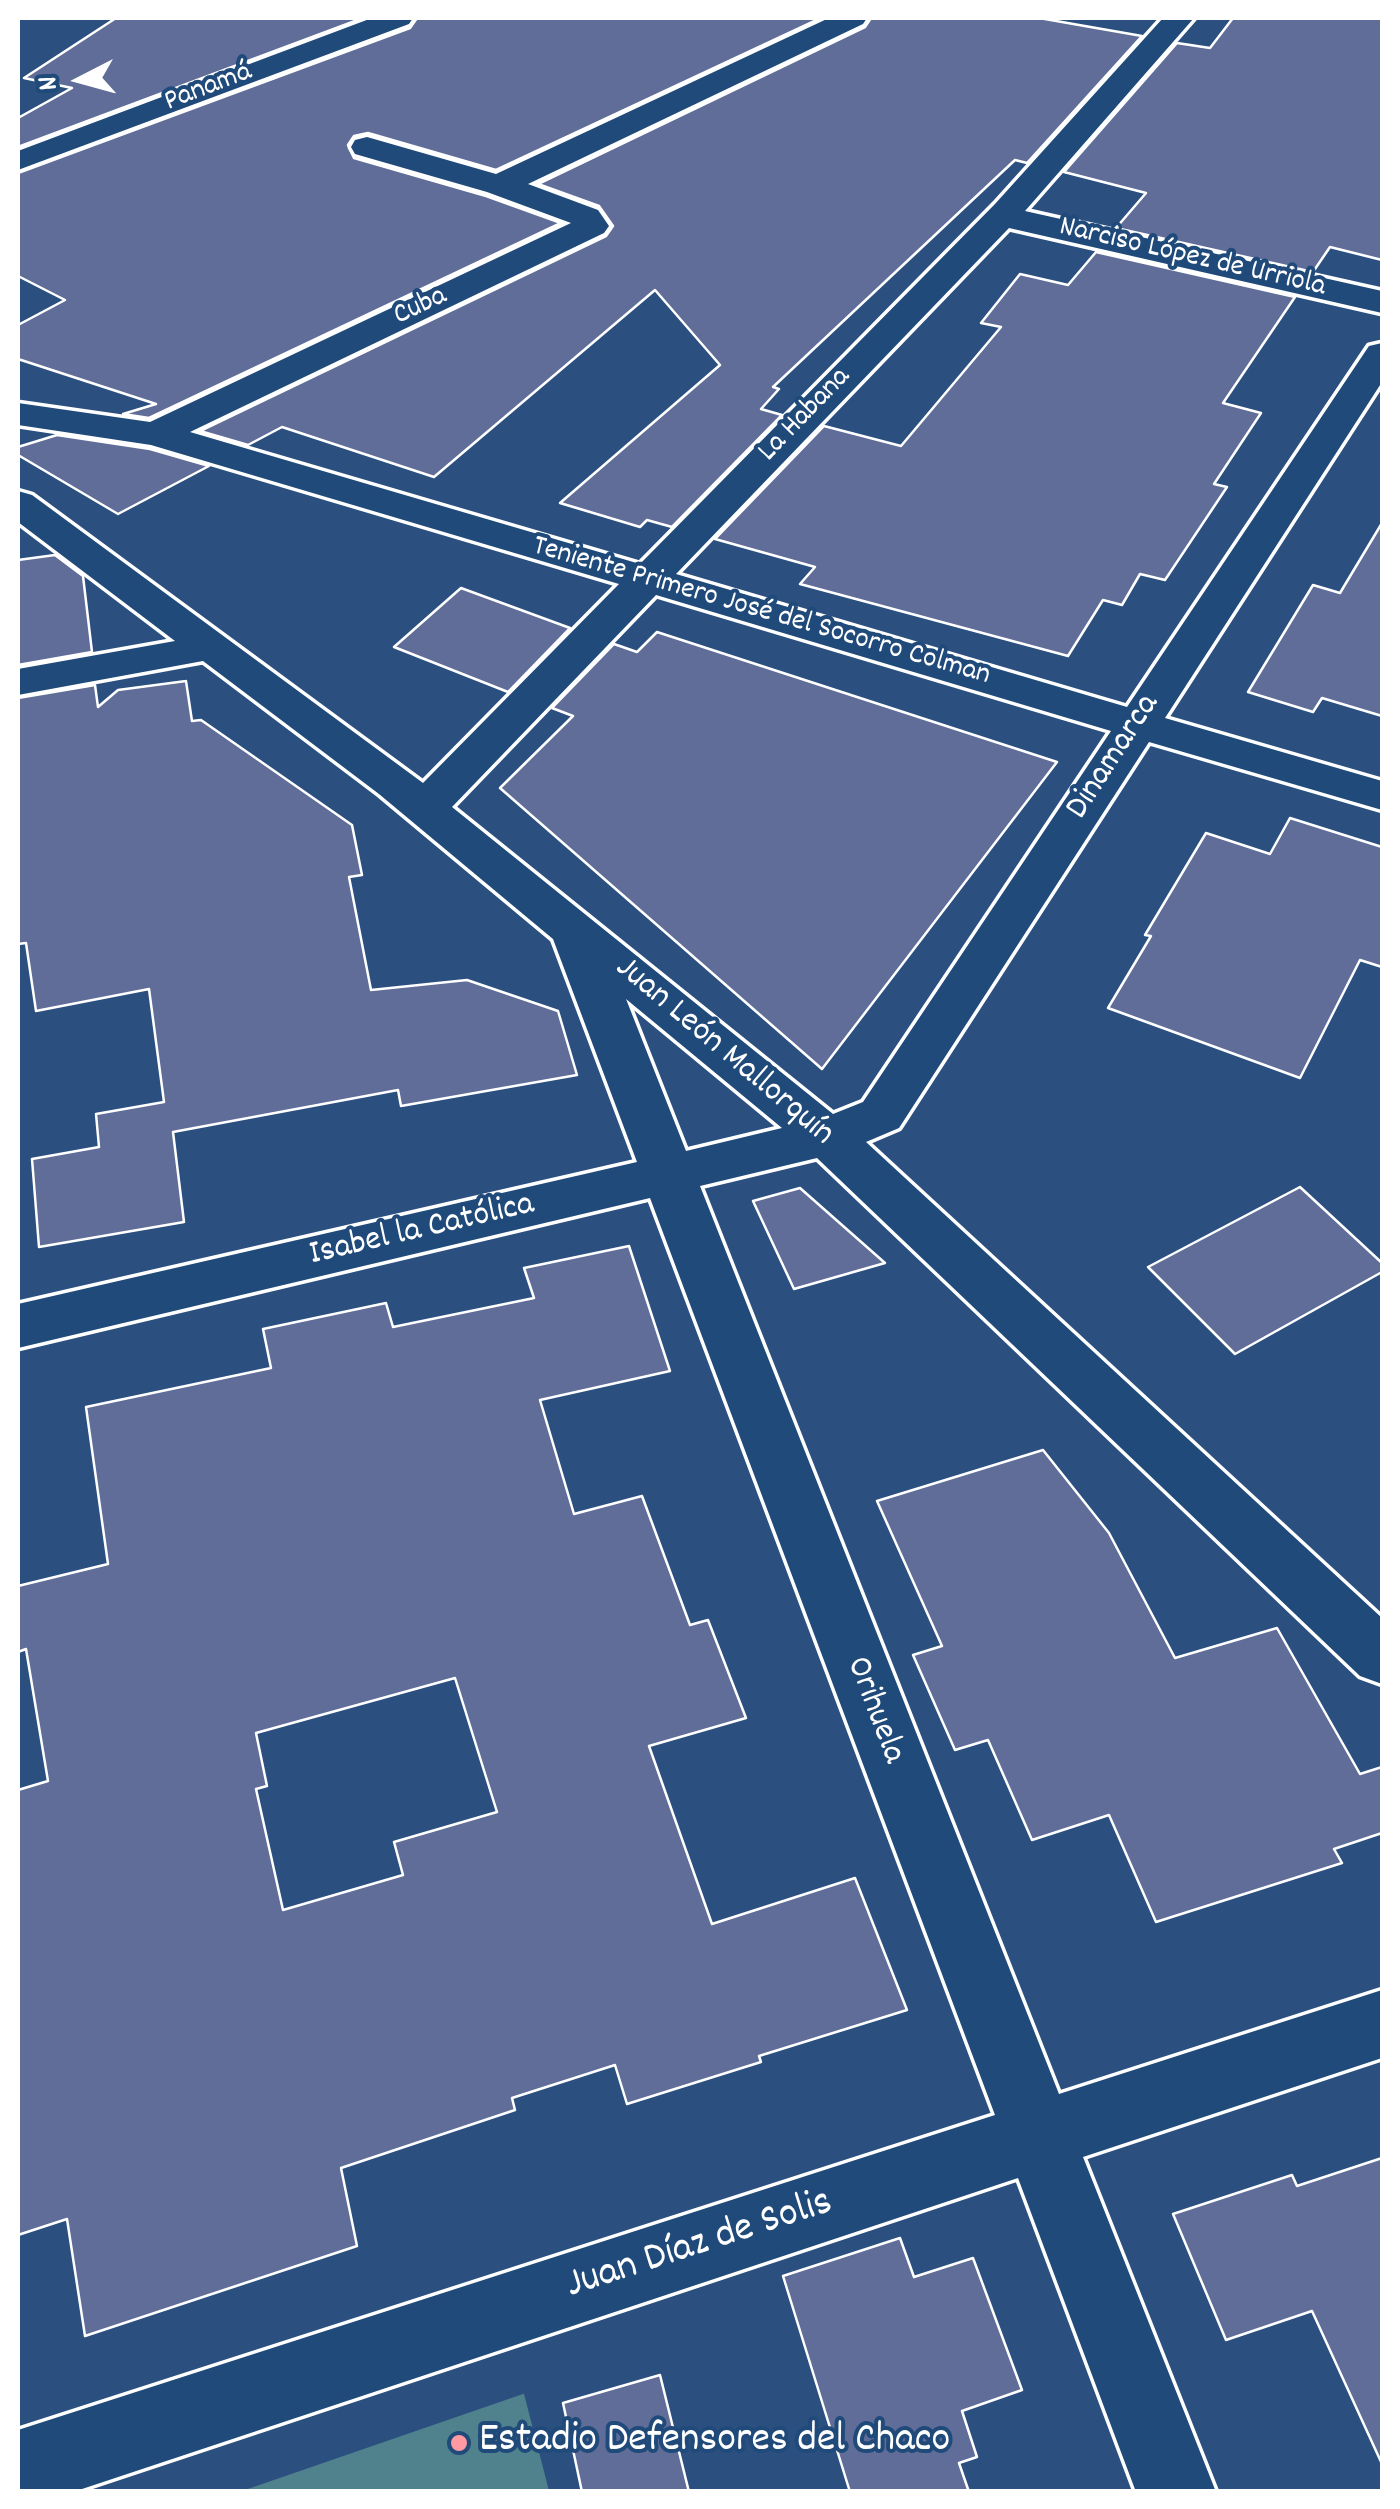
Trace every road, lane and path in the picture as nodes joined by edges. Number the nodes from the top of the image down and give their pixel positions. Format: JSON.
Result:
{"nodes":[{"id":1,"x":398,"y":18,"type":"edge"},
{"id":2,"x":852,"y":18,"type":"edge"},
{"id":3,"x":1180,"y":18,"type":"edge"},
{"id":4,"x":367,"y":147,"type":"dead end"},
{"id":5,"x":20,"y":161,"type":"dead end"},
{"id":6,"x":499,"y":186,"type":"junction"},
{"id":7,"x":1001,"y":216,"type":"junction"},
{"id":8,"x":1382,"y":302,"type":"edge"},
{"id":9,"x":1382,"y":354,"type":"edge"},
{"id":10,"x":18,"y":414,"type":"edge"},
{"id":11,"x":147,"y":432,"type":"junction"},
{"id":12,"x":18,"y":503,"type":"edge"},
{"id":13,"x":648,"y":580,"type":"junction"},
{"id":14,"x":212,"y":647,"type":"junction"},
{"id":15,"x":18,"y":682,"type":"edge"},
{"id":16,"x":1138,"y":724,"type":"junction"},
{"id":17,"x":1382,"y":796,"type":"edge"},
{"id":18,"x":425,"y":808,"type":"junction"},
{"id":19,"x":574,"y":930,"type":"junction"},
{"id":20,"x":827,"y":1137,"type":"junction"},
{"id":21,"x":666,"y":1175,"type":"junction"},
{"id":22,"x":18,"y":1326,"type":"edge"},
{"id":23,"x":1382,"y":1657,"type":"edge"},
{"id":24,"x":1382,"y":2024,"type":"edge"},
{"id":25,"x":1038,"y":2136,"type":"junction"},
{"id":26,"x":18,"y":2470,"type":"edge"},
{"id":27,"x":1176,"y":2492,"type":"edge"}],
"edges":[{"from":1,"to":5,"type":"street","name":"Panamá"},
{"from":2,"to":6,"type":"street"},
{"from":3,"to":7,"type":"street","name":"La Habana"},
{"from":4,"to":6,"type":"street","name":"Cuba"},
{"from":6,"to":11,"type":"street","name":"Cuba"},
{"from":7,"to":8,"type":"street","name":"Narciso López de Urriola"},
{"from":7,"to":13,"type":"street","name":"La Habana"},
{"from":9,"to":16,"type":"street","name":"Dinamarca"},
{"from":10,"to":11,"type":"street","name":"Teniente Primero José del Socorro Colman"},
{"from":11,"to":13,"type":"street","name":"Teniente Primero José del Socorro Colman"},
{"from":12,"to":14,"type":"street","name":"Juan León Mallorquín"},
{"from":13,"to":16,"type":"street","name":"Teniente Primero José del Socorro Colman"},
{"from":13,"to":18,"type":"street","name":"La Habana"},
{"from":14,"to":15,"type":"street"},
{"from":14,"to":18,"type":"street","name":"Juan León Mallorquín"},
{"from":16,"to":17,"type":"street","name":"Teniente Primero José del Socorro Colman"},
{"from":16,"to":20,"type":"street","name":"Dinamarca"},
{"from":18,"to":19,"type":"street","name":"Juan León Mallorquín"},
{"from":19,"to":20,"type":"street","name":"Juan León Mallorquín"},
{"from":19,"to":21,"type":"street","name":"Orihuela"},
{"from":20,"to":21,"type":"street","name":"Isabel la Católica"},
{"from":20,"to":23,"type":"street","name":"Juan León Mallorquín"},
{"from":21,"to":22,"type":"street","name":"Isabel la Católica"},
{"from":21,"to":25,"type":"street","name":"Orihuela"},
{"from":24,"to":25,"type":"street","name":"Juan Díaz de Solis"},
{"from":25,"to":26,"type":"street","name":"Juan Díaz de Solis"},
{"from":25,"to":27,"type":"street","name":"Orihuela"}]}
